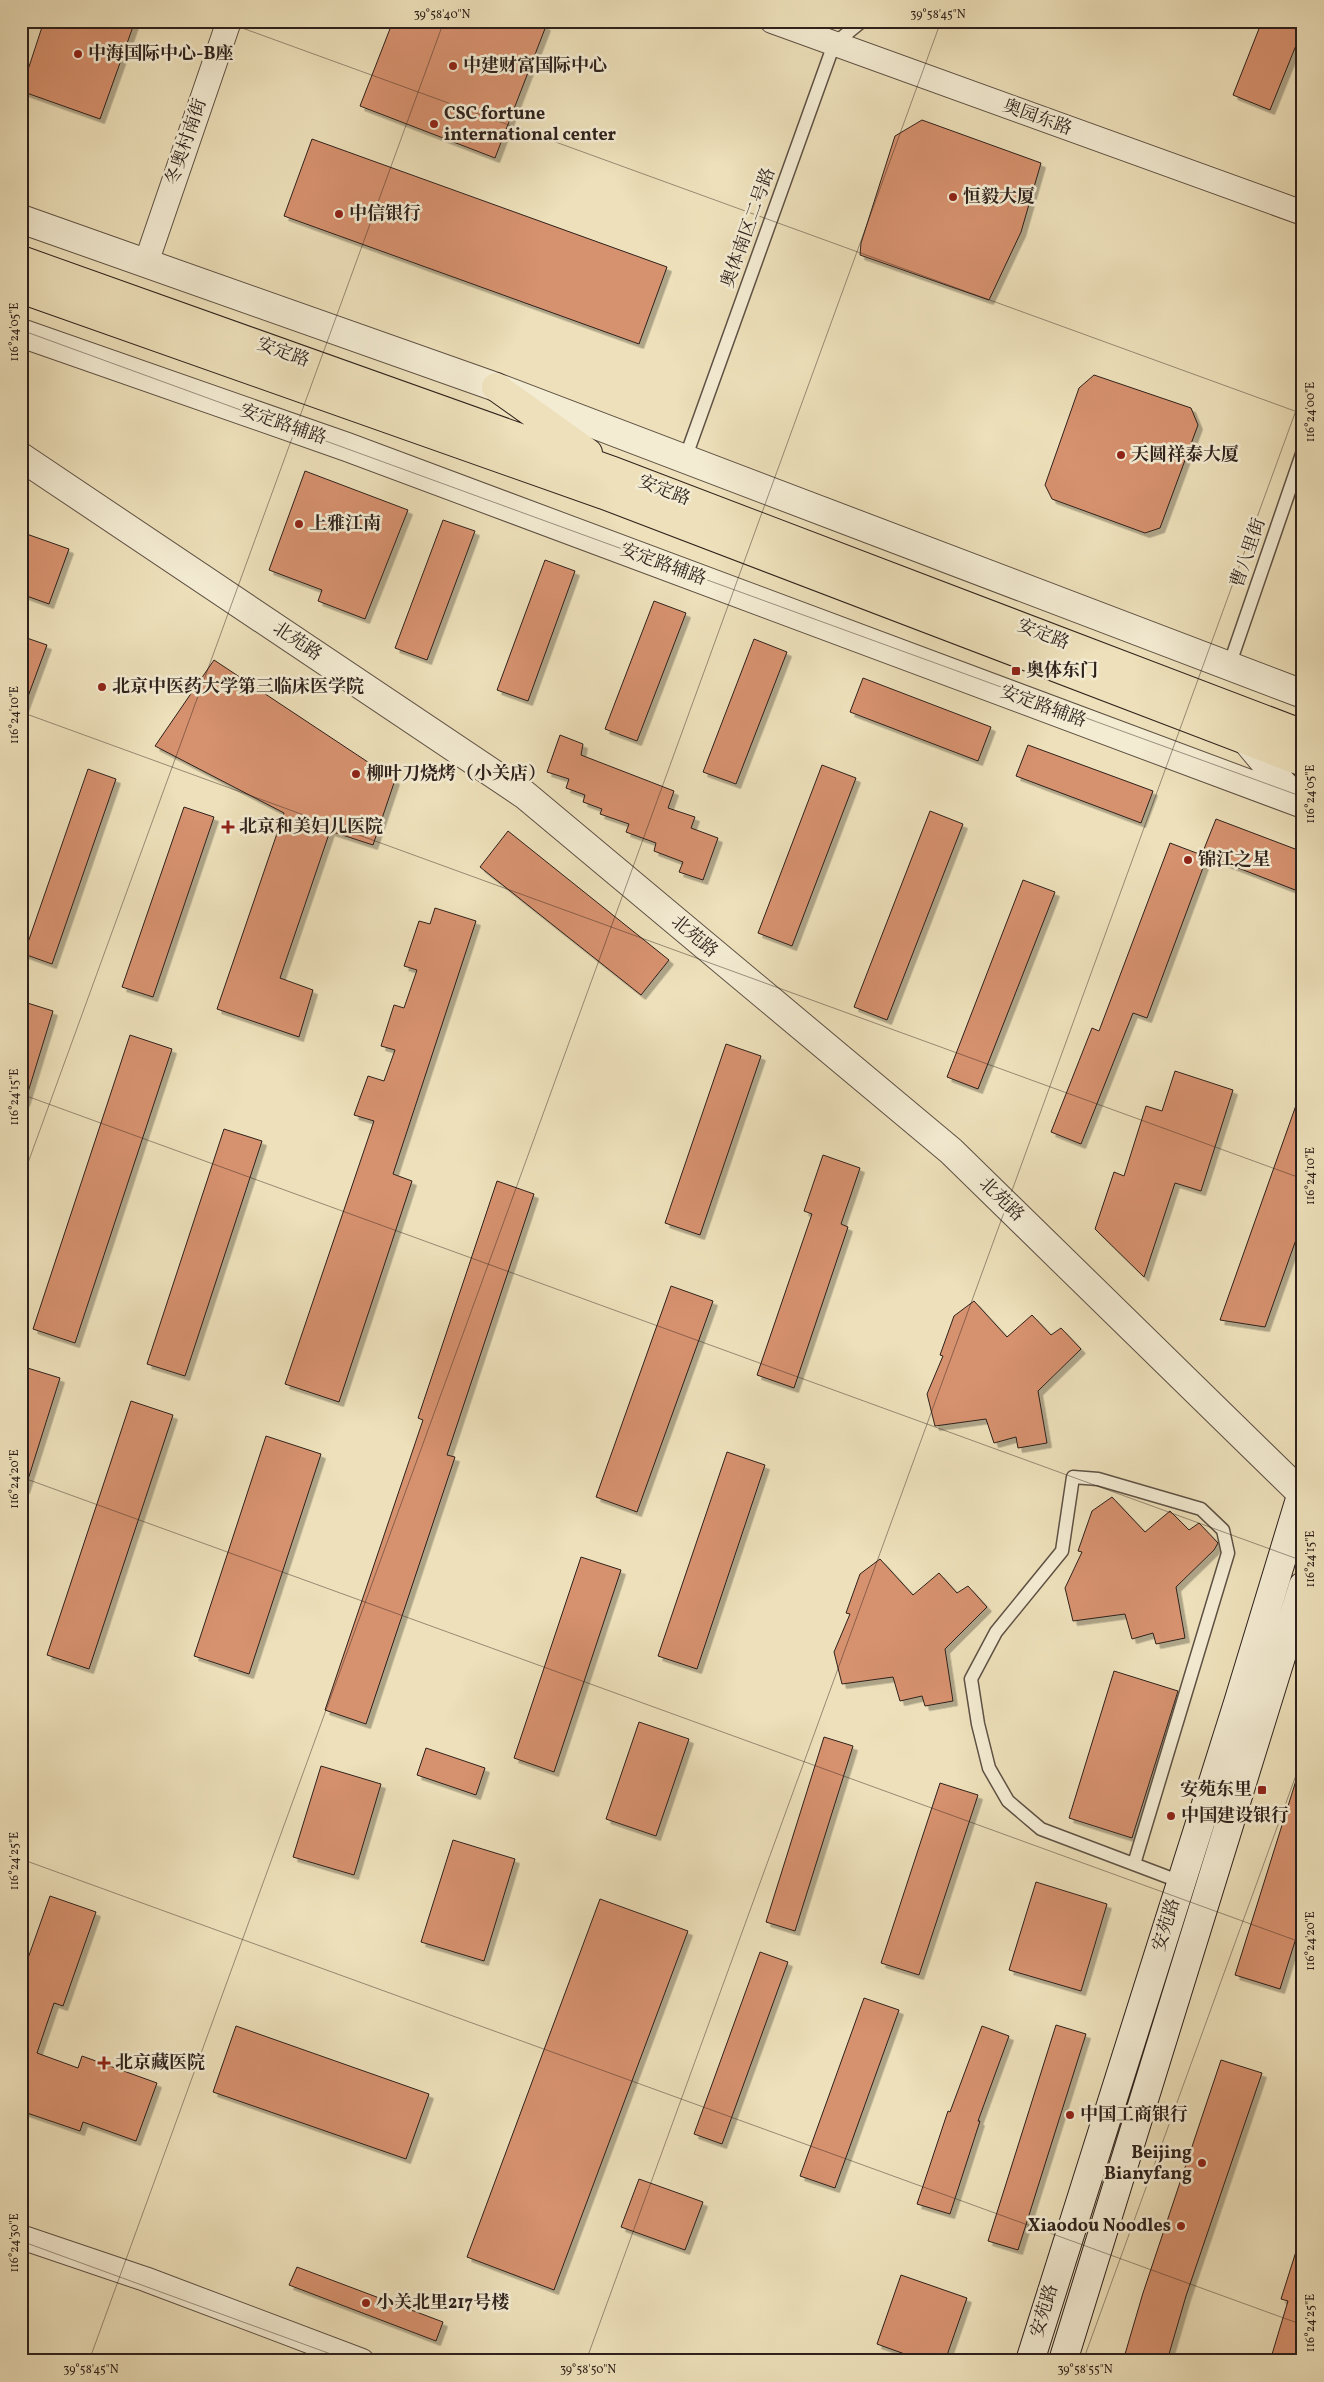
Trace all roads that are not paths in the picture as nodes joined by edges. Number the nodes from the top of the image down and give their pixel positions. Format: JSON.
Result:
{"nodes":[{"id":1,"x":229,"y":21,"type":"edge"},
{"id":2,"x":772,"y":21,"type":"edge"},
{"id":3,"x":862,"y":21,"type":"edge"},
{"id":4,"x":834,"y":44,"type":"junction"},
{"id":5,"x":1303,"y":213,"type":"edge"},
{"id":6,"x":21,"y":219,"type":"edge"},
{"id":7,"x":21,"y":260,"type":"edge"},
{"id":8,"x":146,"y":263,"type":"junction"},
{"id":9,"x":21,"y":289,"type":"edge"},
{"id":10,"x":21,"y":333,"type":"edge"},
{"id":11,"x":496,"y":387,"type":"junction"},
{"id":12,"x":1303,"y":451,"type":"edge"},
{"id":13,"x":21,"y":457,"type":"edge"},
{"id":14,"x":685,"y":459,"type":"junction"},
{"id":15,"x":614,"y":471,"type":"junction"},
{"id":16,"x":1229,"y":666,"type":"junction"},
{"id":17,"x":1303,"y":694,"type":"edge"},
{"id":18,"x":1303,"y":734,"type":"edge"},
{"id":19,"x":1246,"y":740,"type":"junction"},
{"id":20,"x":1303,"y":762,"type":"edge"},
{"id":21,"x":1300,"y":803,"type":"edge"},
{"id":22,"x":1302,"y":1492,"type":"edge"},
{"id":23,"x":1303,"y":1586,"type":"edge"},
{"id":24,"x":1134,"y":1864,"type":"junction"},
{"id":25,"x":1181,"y":1882,"type":"junction"},
{"id":26,"x":21,"y":2236,"type":"edge"},
{"id":27,"x":362,"y":2361,"type":"edge"},
{"id":28,"x":1030,"y":2361,"type":"edge"},
{"id":29,"x":1063,"y":2361,"type":"edge"}],
"edges":[{"from":1,"to":8,"type":"street","name":"冬奥村南街"},
{"from":2,"to":4,"type":"street","name":"奥园东路"},
{"from":3,"to":4,"type":"lane"},
{"from":4,"to":5,"type":"street","name":"奥园东路"},
{"from":4,"to":14,"type":"lane","name":"奥体南区二号路"},
{"from":6,"to":8,"type":"street"},
{"from":7,"to":15,"type":"main road","name":"安定路"},
{"from":8,"to":11,"type":"street"},
{"from":9,"to":19,"type":"main road","name":"安定路"},
{"from":10,"to":21,"type":"street","name":"安定路辅路"},
{"from":11,"to":14,"type":"street"},
{"from":11,"to":15,"type":"main road"},
{"from":12,"to":16,"type":"lane","name":"曹八里街"},
{"from":13,"to":22,"type":"street","name":"北苑路"},
{"from":14,"to":16,"type":"street"},
{"from":15,"to":18,"type":"main road","name":"安定路"},
{"from":16,"to":17,"type":"street"},
{"from":19,"to":20,"type":"main road","name":"安定路"},
{"from":19,"to":21,"type":"street","name":"安定路"},
{"from":22,"to":25,"type":"street","name":"安苑路"},
{"from":23,"to":29,"type":"street","name":"安苑路"},
{"from":24,"to":24,"type":"lane"},
{"from":24,"to":25,"type":"lane"},
{"from":25,"to":28,"type":"street","name":"安苑路"},
{"from":26,"to":27,"type":"street"}]}
